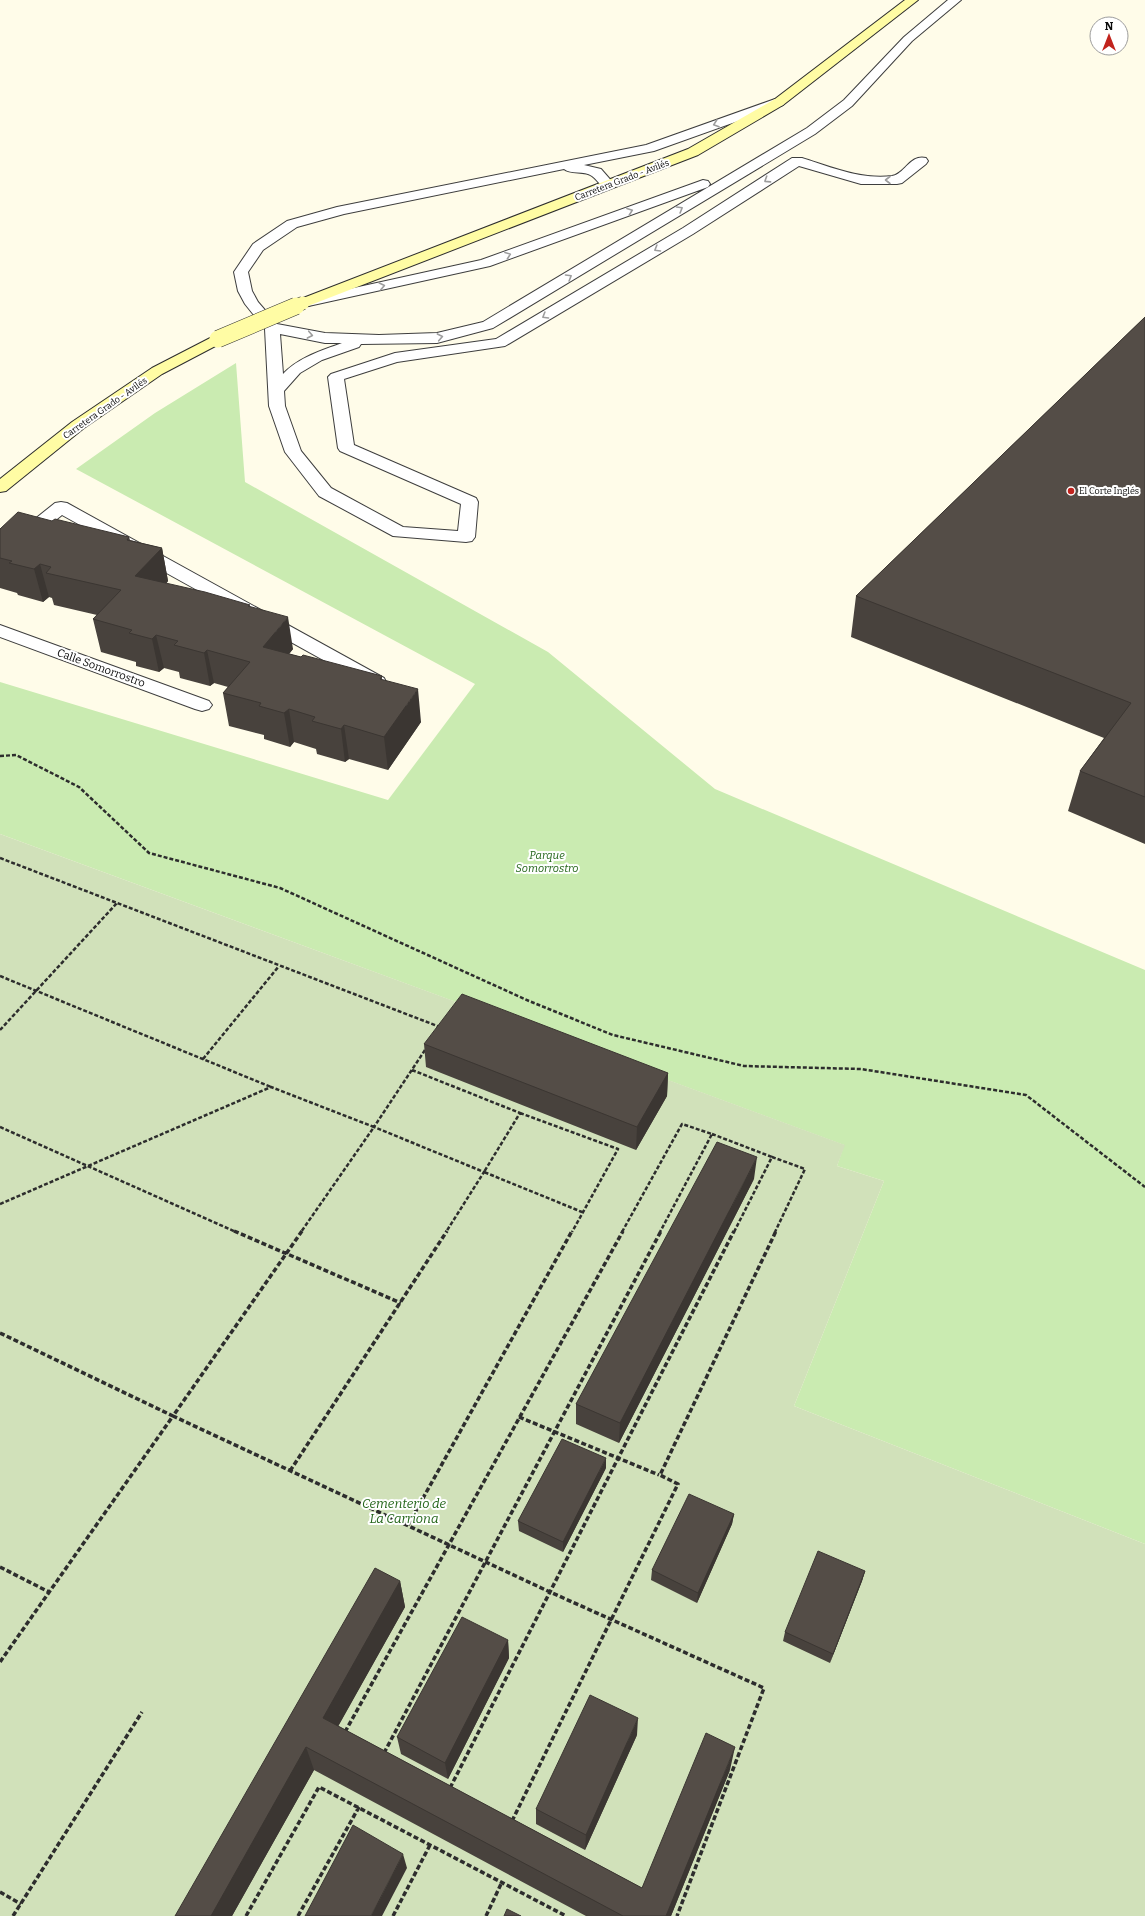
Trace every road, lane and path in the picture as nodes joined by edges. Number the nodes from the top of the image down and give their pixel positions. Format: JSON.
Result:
{"nodes":[{"id":1,"x":912,"y":0,"type":"edge"},
{"id":2,"x":955,"y":0,"type":"edge"},
{"id":3,"x":779,"y":102,"type":"junction"},
{"id":4,"x":921,"y":161,"type":"dead end"},
{"id":5,"x":553,"y":168,"type":"junction"},
{"id":6,"x":748,"y":168,"type":"junction"},
{"id":7,"x":608,"y":185,"type":"junction"},
{"id":8,"x":303,"y":303,"type":"junction"},
{"id":9,"x":272,"y":328,"type":"junction"},
{"id":10,"x":368,"y":340,"type":"junction"},
{"id":11,"x":276,"y":390,"type":"junction"},
{"id":12,"x":0,"y":487,"type":"edge"},
{"id":13,"x":0,"y":556,"type":"edge"},
{"id":14,"x":0,"y":631,"type":"edge"},
{"id":15,"x":394,"y":692,"type":"edge"},
{"id":16,"x":202,"y":705,"type":"dead end"},
{"id":17,"x":0,"y":756,"type":"edge"},
{"id":18,"x":0,"y":858,"type":"edge"},
{"id":19,"x":117,"y":903,"type":"junction"},
{"id":20,"x":279,"y":966,"type":"junction"},
{"id":21,"x":0,"y":976,"type":"edge"},
{"id":22,"x":36,"y":991,"type":"junction"},
{"id":23,"x":0,"y":1030,"type":"edge"},
{"id":24,"x":436,"y":1034,"type":"edge"},
{"id":25,"x":428,"y":1046,"type":"edge"},
{"id":26,"x":203,"y":1060,"type":"junction"},
{"id":27,"x":412,"y":1070,"type":"junction"},
{"id":28,"x":271,"y":1087,"type":"junction"},
{"id":29,"x":520,"y":1113,"type":"junction"},
{"id":30,"x":0,"y":1127,"type":"edge"},
{"id":31,"x":374,"y":1127,"type":"junction"},
{"id":32,"x":712,"y":1134,"type":"junction"},
{"id":33,"x":772,"y":1157,"type":"junction"},
{"id":34,"x":88,"y":1166,"type":"junction"},
{"id":35,"x":484,"y":1172,"type":"junction"},
{"id":36,"x":1145,"y":1187,"type":"edge"},
{"id":37,"x":0,"y":1204,"type":"edge"},
{"id":38,"x":582,"y":1212,"type":"junction"},
{"id":39,"x":286,"y":1254,"type":"junction"},
{"id":40,"x":401,"y":1302,"type":"junction"},
{"id":41,"x":0,"y":1333,"type":"edge"},
{"id":42,"x":172,"y":1416,"type":"junction"},
{"id":43,"x":519,"y":1417,"type":"junction"},
{"id":44,"x":554,"y":1432,"type":"junction"},
{"id":45,"x":619,"y":1459,"type":"junction"},
{"id":46,"x":290,"y":1471,"type":"junction"},
{"id":47,"x":660,"y":1475,"type":"junction"},
{"id":48,"x":408,"y":1525,"type":"junction"},
{"id":49,"x":448,"y":1545,"type":"junction"},
{"id":50,"x":484,"y":1562,"type":"junction"},
{"id":51,"x":0,"y":1567,"type":"edge"},
{"id":52,"x":49,"y":1592,"type":"junction"},
{"id":53,"x":550,"y":1592,"type":"junction"},
{"id":54,"x":611,"y":1620,"type":"junction"},
{"id":55,"x":0,"y":1662,"type":"edge"},
{"id":56,"x":142,"y":1712,"type":"dead end"},
{"id":57,"x":350,"y":1738,"type":"edge"},
{"id":58,"x":376,"y":1752,"type":"edge"},
{"id":59,"x":382,"y":1755,"type":"junction"},
{"id":60,"x":389,"y":1759,"type":"edge"},
{"id":61,"x":443,"y":1786,"type":"edge"},
{"id":62,"x":449,"y":1789,"type":"junction"},
{"id":63,"x":456,"y":1793,"type":"edge"},
{"id":64,"x":359,"y":1807,"type":"junction"},
{"id":65,"x":505,"y":1818,"type":"edge"},
{"id":66,"x":430,"y":1845,"type":"junction"},
{"id":67,"x":502,"y":1882,"type":"junction"},
{"id":68,"x":0,"y":1892,"type":"edge"},
{"id":69,"x":21,"y":1904,"type":"junction"},
{"id":70,"x":13,"y":1916,"type":"edge"},
{"id":71,"x":246,"y":1916,"type":"edge"},
{"id":72,"x":298,"y":1916,"type":"edge"},
{"id":73,"x":393,"y":1916,"type":"edge"},
{"id":74,"x":486,"y":1916,"type":"edge"},
{"id":75,"x":566,"y":1916,"type":"edge"},
{"id":76,"x":677,"y":1916,"type":"edge"}],
"edges":[{"from":1,"to":3,"type":"main road","name":"Carretera Grado - Avilés"},
{"from":2,"to":6,"type":"street"},
{"from":3,"to":5,"type":"street","one_way":true},
{"from":3,"to":7,"type":"main road","name":"Carretera Grado - Avilés"},
{"from":4,"to":11,"type":"street","one_way":true},
{"from":5,"to":7,"type":"street"},
{"from":5,"to":9,"type":"street"},
{"from":8,"to":6,"type":"street","one_way":true},
{"from":10,"to":6,"type":"street","one_way":true},
{"from":7,"to":8,"type":"main road","name":"Carretera Grado - Avilés"},
{"from":8,"to":12,"type":"main road","name":"Carretera Grado - Avilés","bridge":true},
{"from":9,"to":10,"type":"street","one_way":true},
{"from":9,"to":11,"type":"street"},
{"from":10,"to":11,"type":"street"},
{"from":13,"to":15,"type":"street"},
{"from":14,"to":16,"type":"street","name":"Calle Somorrostro"},
{"from":17,"to":36,"type":"path"},
{"from":18,"to":19,"type":"path"},
{"from":19,"to":20,"type":"path"},
{"from":19,"to":22,"type":"path"},
{"from":20,"to":24,"type":"path"},
{"from":20,"to":26,"type":"path"},
{"from":21,"to":22,"type":"path"},
{"from":22,"to":23,"type":"path"},
{"from":22,"to":26,"type":"path"},
{"from":25,"to":27,"type":"path"},
{"from":26,"to":28,"type":"path"},
{"from":27,"to":29,"type":"path"},
{"from":27,"to":31,"type":"path"},
{"from":28,"to":31,"type":"path"},
{"from":28,"to":34,"type":"path"},
{"from":29,"to":35,"type":"path"},
{"from":29,"to":38,"type":"path"},
{"from":30,"to":34,"type":"path"},
{"from":31,"to":35,"type":"path"},
{"from":31,"to":39,"type":"path"},
{"from":32,"to":33,"type":"path"},
{"from":32,"to":43,"type":"path"},
{"from":32,"to":44,"type":"path"},
{"from":33,"to":45,"type":"path"},
{"from":33,"to":47,"type":"path"},
{"from":34,"to":37,"type":"path"},
{"from":34,"to":39,"type":"path"},
{"from":35,"to":38,"type":"path"},
{"from":35,"to":40,"type":"path"},
{"from":38,"to":48,"type":"path"},
{"from":39,"to":40,"type":"path"},
{"from":39,"to":42,"type":"path"},
{"from":40,"to":46,"type":"path"},
{"from":41,"to":42,"type":"path"},
{"from":42,"to":46,"type":"path"},
{"from":42,"to":52,"type":"path"},
{"from":43,"to":44,"type":"path"},
{"from":43,"to":49,"type":"path"},
{"from":44,"to":45,"type":"path"},
{"from":44,"to":50,"type":"path"},
{"from":45,"to":47,"type":"path"},
{"from":45,"to":53,"type":"path"},
{"from":46,"to":48,"type":"path"},
{"from":47,"to":54,"type":"path"},
{"from":48,"to":49,"type":"path"},
{"from":49,"to":50,"type":"path"},
{"from":49,"to":57,"type":"path"},
{"from":50,"to":53,"type":"path"},
{"from":50,"to":59,"type":"path"},
{"from":51,"to":52,"type":"path"},
{"from":52,"to":55,"type":"path"},
{"from":53,"to":54,"type":"path"},
{"from":53,"to":62,"type":"path"},
{"from":54,"to":65,"type":"path"},
{"from":54,"to":76,"type":"path"},
{"from":56,"to":69,"type":"path"},
{"from":58,"to":59,"type":"path"},
{"from":59,"to":60,"type":"path"},
{"from":61,"to":62,"type":"path"},
{"from":62,"to":63,"type":"path"},
{"from":64,"to":66,"type":"path"},
{"from":64,"to":71,"type":"path"},
{"from":64,"to":72,"type":"path"},
{"from":66,"to":67,"type":"path"},
{"from":66,"to":73,"type":"path"},
{"from":67,"to":74,"type":"path"},
{"from":67,"to":75,"type":"path"},
{"from":68,"to":69,"type":"path"},
{"from":69,"to":70,"type":"path"}]}
